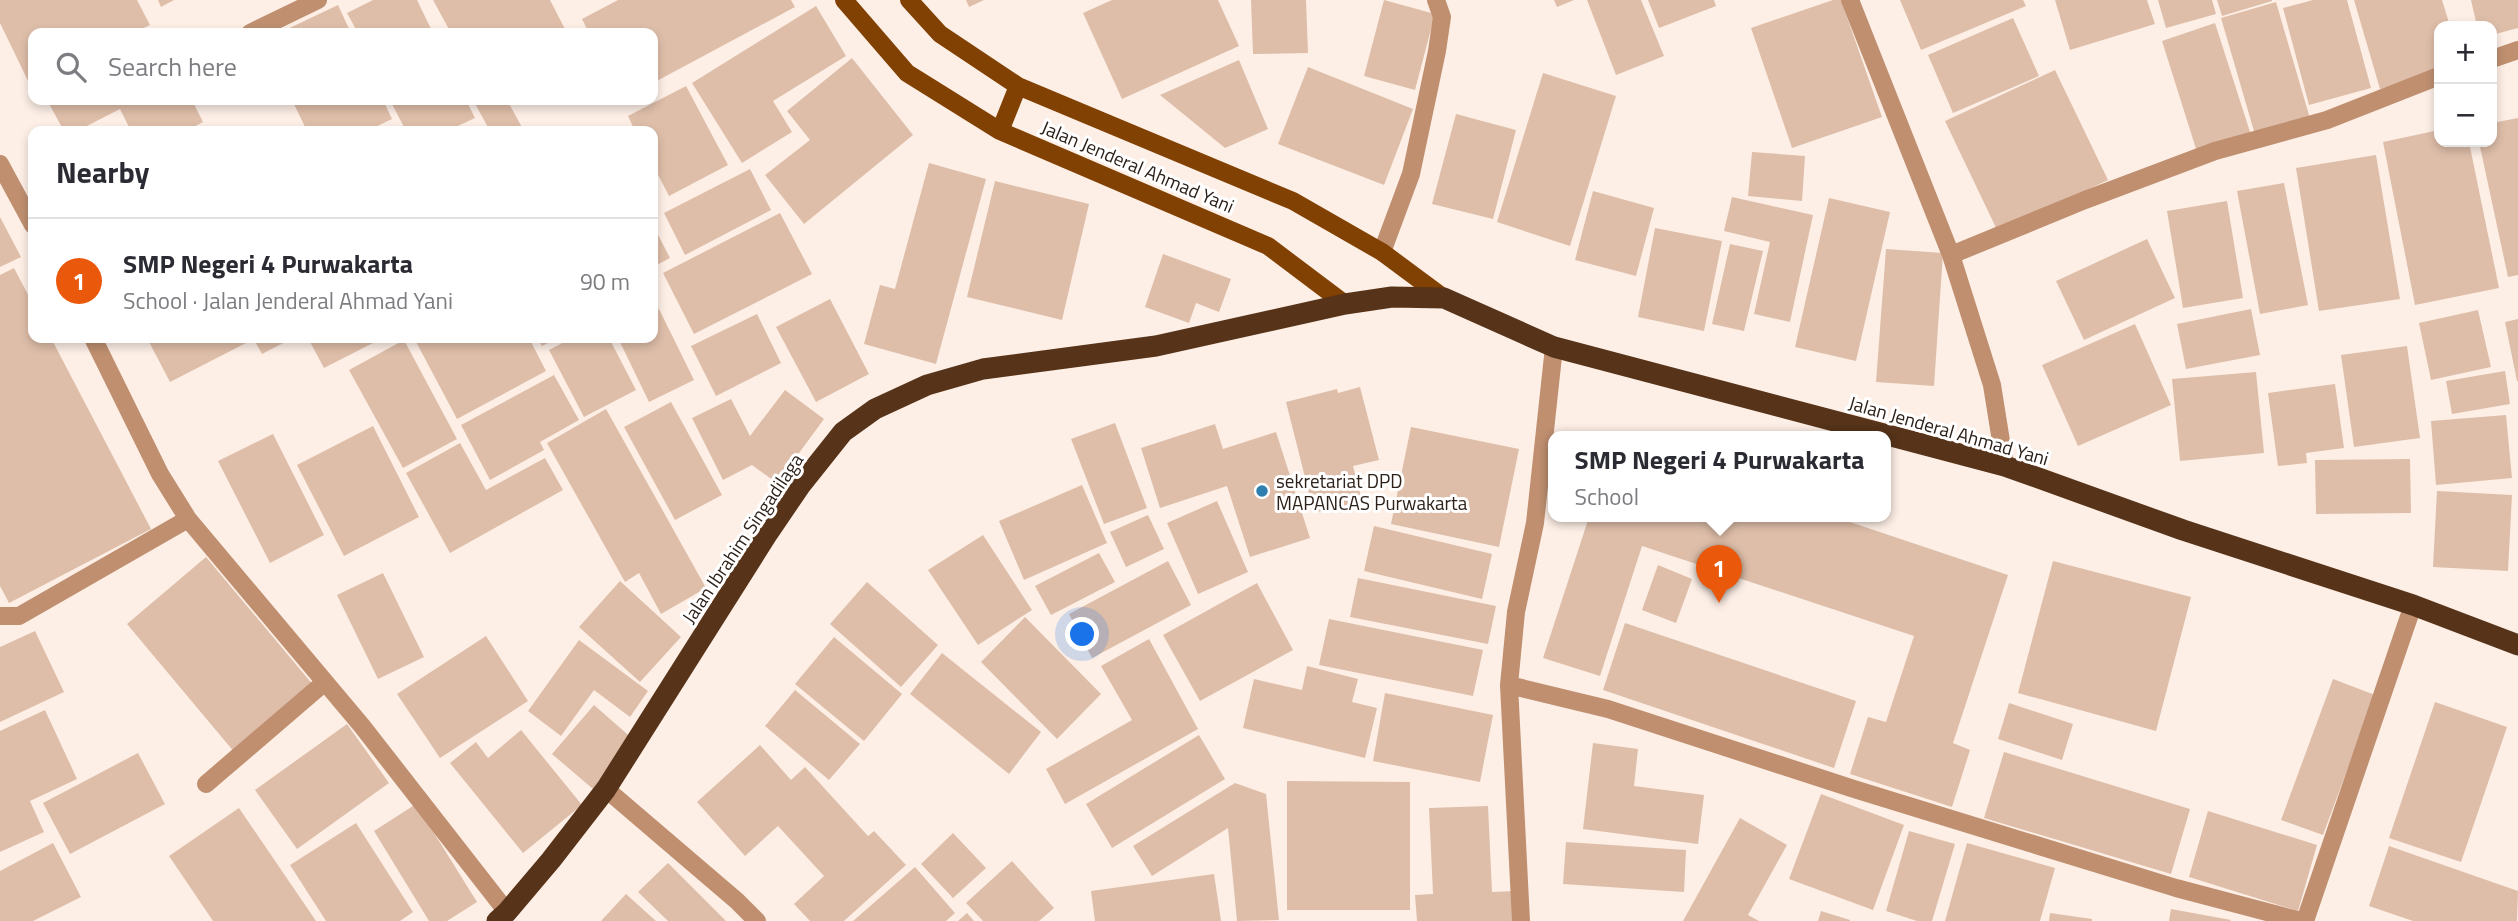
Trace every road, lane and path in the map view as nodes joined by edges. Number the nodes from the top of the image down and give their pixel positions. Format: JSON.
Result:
{"nodes":[{"id":1,"x":318,"y":0,"type":"edge"},
{"id":2,"x":844,"y":0,"type":"edge"},
{"id":3,"x":909,"y":0,"type":"edge"},
{"id":4,"x":1436,"y":0,"type":"edge"},
{"id":5,"x":1850,"y":0,"type":"edge"},
{"id":6,"x":260,"y":28,"type":"edge"},
{"id":7,"x":2518,"y":50,"type":"edge"},
{"id":8,"x":2497,"y":57,"type":"edge"},
{"id":9,"x":2434,"y":78,"type":"edge"},
{"id":10,"x":1018,"y":86,"type":"junction"},
{"id":11,"x":1000,"y":131,"type":"junction"},
{"id":12,"x":0,"y":164,"type":"edge"},
{"id":13,"x":28,"y":216,"type":"edge"},
{"id":14,"x":1382,"y":252,"type":"junction"},
{"id":15,"x":1951,"y":255,"type":"junction"},
{"id":16,"x":1444,"y":298,"type":"junction"},
{"id":17,"x":1345,"y":304,"type":"junction"},
{"id":18,"x":95,"y":343,"type":"edge"},
{"id":19,"x":1554,"y":347,"type":"junction"},
{"id":20,"x":1872,"y":431,"type":"edge"},
{"id":21,"x":1891,"y":436,"type":"edge"},
{"id":22,"x":2005,"y":466,"type":"junction"},
{"id":23,"x":193,"y":525,"type":"junction"},
{"id":24,"x":2413,"y":605,"type":"junction"},
{"id":25,"x":0,"y":616,"type":"edge"},
{"id":26,"x":2518,"y":645,"type":"edge"},
{"id":27,"x":325,"y":682,"type":"junction"},
{"id":28,"x":1509,"y":685,"type":"junction"},
{"id":29,"x":206,"y":783,"type":"dead end"},
{"id":30,"x":606,"y":789,"type":"junction"},
{"id":31,"x":502,"y":916,"type":"edge"},
{"id":32,"x":757,"y":921,"type":"edge"},
{"id":33,"x":1521,"y":921,"type":"edge"},
{"id":34,"x":2303,"y":921,"type":"edge"}],
"edges":[{"from":1,"to":6,"type":"street"},
{"from":2,"to":11,"type":"main road","name":"Jalan Jenderal Ahmad Yani"},
{"from":3,"to":10,"type":"main road","name":"Jalan Jenderal Ahmad Yani"},
{"from":4,"to":14,"type":"street"},
{"from":5,"to":15,"type":"street"},
{"from":7,"to":8,"type":"street"},
{"from":9,"to":15,"type":"street"},
{"from":10,"to":11,"type":"main road"},
{"from":10,"to":14,"type":"main road","name":"Jalan Jenderal Ahmad Yani"},
{"from":11,"to":17,"type":"main road","name":"Jalan Jenderal Ahmad Yani"},
{"from":12,"to":13,"type":"street"},
{"from":14,"to":16,"type":"main road","name":"Jalan Jenderal Ahmad Yani"},
{"from":15,"to":22,"type":"street"},
{"from":16,"to":17,"type":"highway","name":"Jalan Jenderal Ahmad Yani"},
{"from":16,"to":19,"type":"highway","name":"Jalan Jenderal Ahmad Yani"},
{"from":17,"to":30,"type":"highway","name":"Jalan Ibrahim Singadilaga"},
{"from":18,"to":23,"type":"street"},
{"from":19,"to":20,"type":"highway","name":"Jalan Jenderal Ahmad Yani"},
{"from":19,"to":28,"type":"street"},
{"from":21,"to":22,"type":"highway","name":"Jalan Jenderal Ahmad Yani"},
{"from":22,"to":24,"type":"highway","name":"Jalan Jenderal Ahmad Yani"},
{"from":23,"to":25,"type":"street"},
{"from":23,"to":27,"type":"street"},
{"from":24,"to":26,"type":"highway","name":"Jalan Jenderal Ahmad Yani"},
{"from":24,"to":34,"type":"street"},
{"from":27,"to":29,"type":"street"},
{"from":27,"to":31,"type":"street"},
{"from":28,"to":33,"type":"street"},
{"from":28,"to":34,"type":"street"},
{"from":30,"to":31,"type":"highway","name":"Jalan Ibrahim Singadilaga"},
{"from":30,"to":32,"type":"street"}]}
